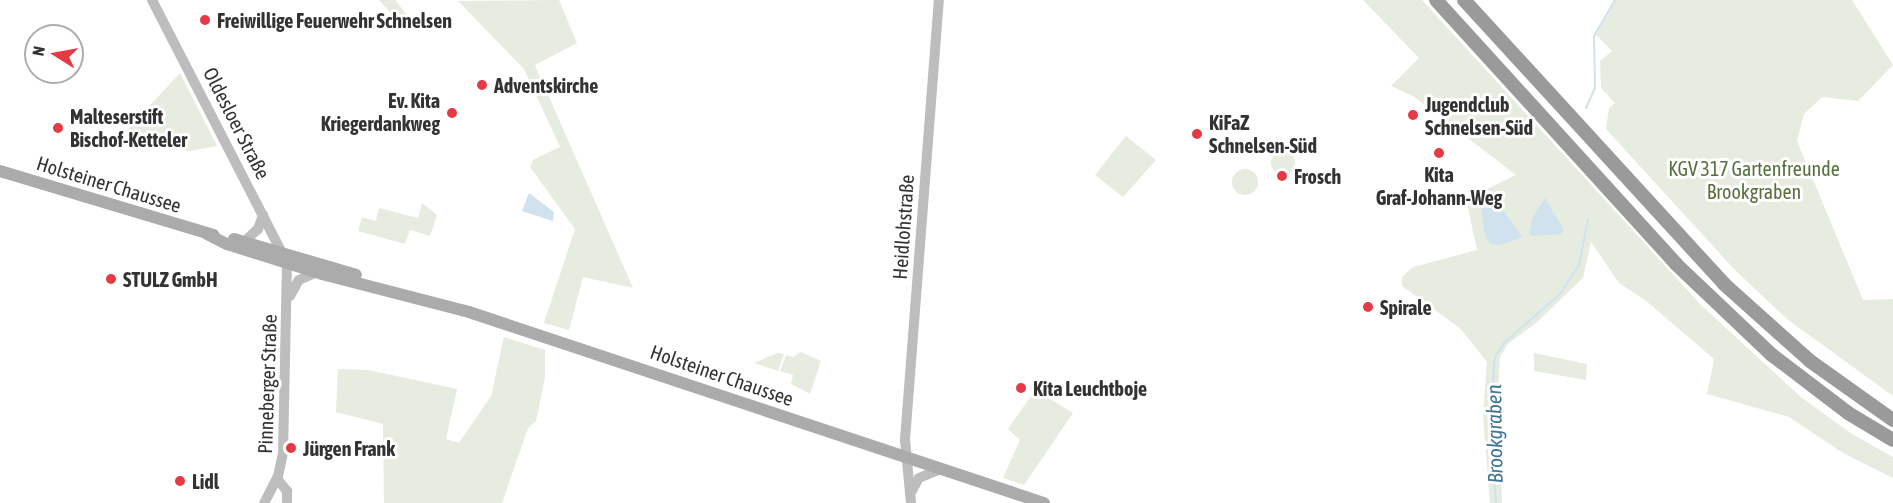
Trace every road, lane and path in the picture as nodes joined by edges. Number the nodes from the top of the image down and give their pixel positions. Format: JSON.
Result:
{"nodes":[{"id":1,"x":152,"y":0,"type":"edge"},
{"id":2,"x":939,"y":0,"type":"edge"},
{"id":3,"x":1436,"y":0,"type":"edge"},
{"id":4,"x":1464,"y":0,"type":"edge"},
{"id":5,"x":0,"y":171,"type":"edge"},
{"id":6,"x":263,"y":215,"type":"junction"},
{"id":7,"x":207,"y":234,"type":"junction"},
{"id":8,"x":245,"y":241,"type":"junction"},
{"id":9,"x":284,"y":258,"type":"junction"},
{"id":10,"x":316,"y":272,"type":"junction"},
{"id":11,"x":387,"y":288,"type":"junction"},
{"id":12,"x":289,"y":299,"type":"junction"},
{"id":13,"x":1835,"y":380,"type":"junction"},
{"id":14,"x":1893,"y":410,"type":"edge"},
{"id":15,"x":1893,"y":420,"type":"edge"},
{"id":16,"x":1893,"y":439,"type":"edge"},
{"id":17,"x":904,"y":457,"type":"junction"},
{"id":18,"x":938,"y":470,"type":"junction"},
{"id":19,"x":277,"y":479,"type":"junction"},
{"id":20,"x":272,"y":491,"type":"junction"},
{"id":21,"x":910,"y":499,"type":"edge"},
{"id":22,"x":264,"y":503,"type":"edge"},
{"id":23,"x":286,"y":503,"type":"edge"},
{"id":24,"x":1044,"y":503,"type":"edge"}],
"edges":[{"from":1,"to":6,"type":"main road","name":"Oldesloer Straße"},
{"from":2,"to":17,"type":"main road","name":"Heidlohstraße"},
{"from":3,"to":16,"type":"highway"},
{"from":4,"to":13,"type":"highway"},
{"from":5,"to":7,"type":"main road","name":"Holsteiner Chaussee"},
{"from":6,"to":8,"type":"main road"},
{"from":6,"to":9,"type":"main road","name":"Oldesloer Straße"},
{"from":7,"to":8,"type":"main road","name":"Holsteiner Chaussee"},
{"from":7,"to":9,"type":"main road","name":"Holsteiner Chaussee"},
{"from":8,"to":9,"type":"main road","name":"Holsteiner Chaussee"},
{"from":9,"to":10,"type":"main road","name":"Holsteiner Chaussee"},
{"from":9,"to":11,"type":"main road","name":"Holsteiner Chaussee"},
{"from":9,"to":12,"type":"main road","name":"Pinneberger Straße"},
{"from":10,"to":11,"type":"main road","name":"Holsteiner Chaussee"},
{"from":10,"to":12,"type":"main road"},
{"from":11,"to":17,"type":"main road","name":"Holsteiner Chaussee"},
{"from":12,"to":19,"type":"main road","name":"Pinneberger Straße"},
{"from":13,"to":14,"type":"highway"},
{"from":13,"to":15,"type":"highway"},
{"from":17,"to":18,"type":"main road","name":"Holsteiner Chaussee"},
{"from":17,"to":21,"type":"main road","name":"Heidlohstraße"},
{"from":18,"to":21,"type":"main road"},
{"from":18,"to":24,"type":"main road","name":"Holsteiner Chaussee"},
{"from":19,"to":20,"type":"main road","name":"Pinneberger Straße"},
{"from":19,"to":23,"type":"main road"},
{"from":20,"to":22,"type":"main road","name":"Pinneberger Straße"},
{"from":20,"to":23,"type":"main road"}]}
